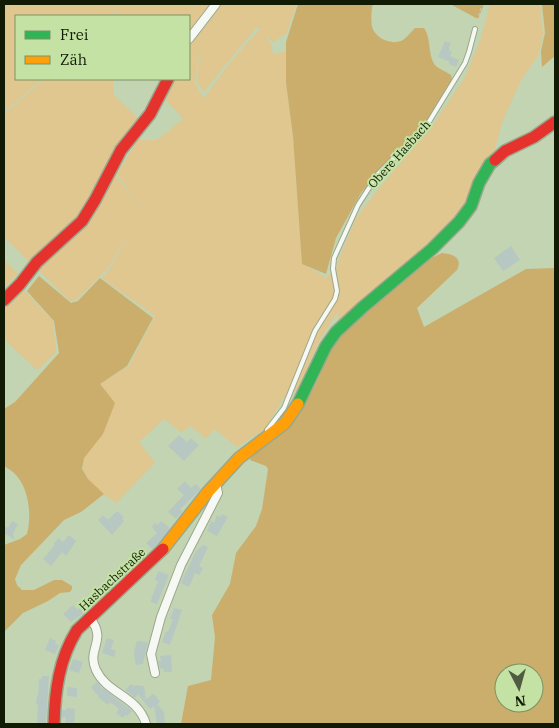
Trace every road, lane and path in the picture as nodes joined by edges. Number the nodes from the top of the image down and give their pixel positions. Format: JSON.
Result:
{"nodes":[{"id":1,"x":216,"y":4,"type":"edge"},
{"id":2,"x":482,"y":4,"type":"edge"},
{"id":3,"x":475,"y":28,"type":"joint"},
{"id":4,"x":190,"y":38,"type":"edge"},
{"id":5,"x":167,"y":80,"type":"edge"},
{"id":6,"x":555,"y":122,"type":"edge"},
{"id":7,"x":534,"y":137,"type":"junction"},
{"id":8,"x":555,"y":154,"type":"edge"},
{"id":9,"x":4,"y":300,"type":"edge"},
{"id":10,"x":258,"y":442,"type":"junction"},
{"id":11,"x":216,"y":483,"type":"junction"},
{"id":12,"x":90,"y":618,"type":"junction"},
{"id":13,"x":156,"y":673,"type":"dead end"},
{"id":14,"x":54,"y":724,"type":"edge"},
{"id":15,"x":146,"y":724,"type":"edge"}],
"edges":[{"from":1,"to":4,"type":"street"},
{"from":2,"to":3,"type":"path"},
{"from":3,"to":10,"type":"lane","name":"Obere Hasbach"},
{"from":5,"to":9,"type":"street"},
{"from":6,"to":7,"type":"street","name":"Hasbachstraße"},
{"from":7,"to":8,"type":"path"},
{"from":7,"to":10,"type":"street","name":"Hasbachstraße"},
{"from":10,"to":11,"type":"street","name":"Hasbachstraße"},
{"from":11,"to":12,"type":"street","name":"Hasbachstraße"},
{"from":11,"to":13,"type":"street"},
{"from":12,"to":14,"type":"street","name":"Hasbachstraße"},
{"from":12,"to":15,"type":"street"}]}
